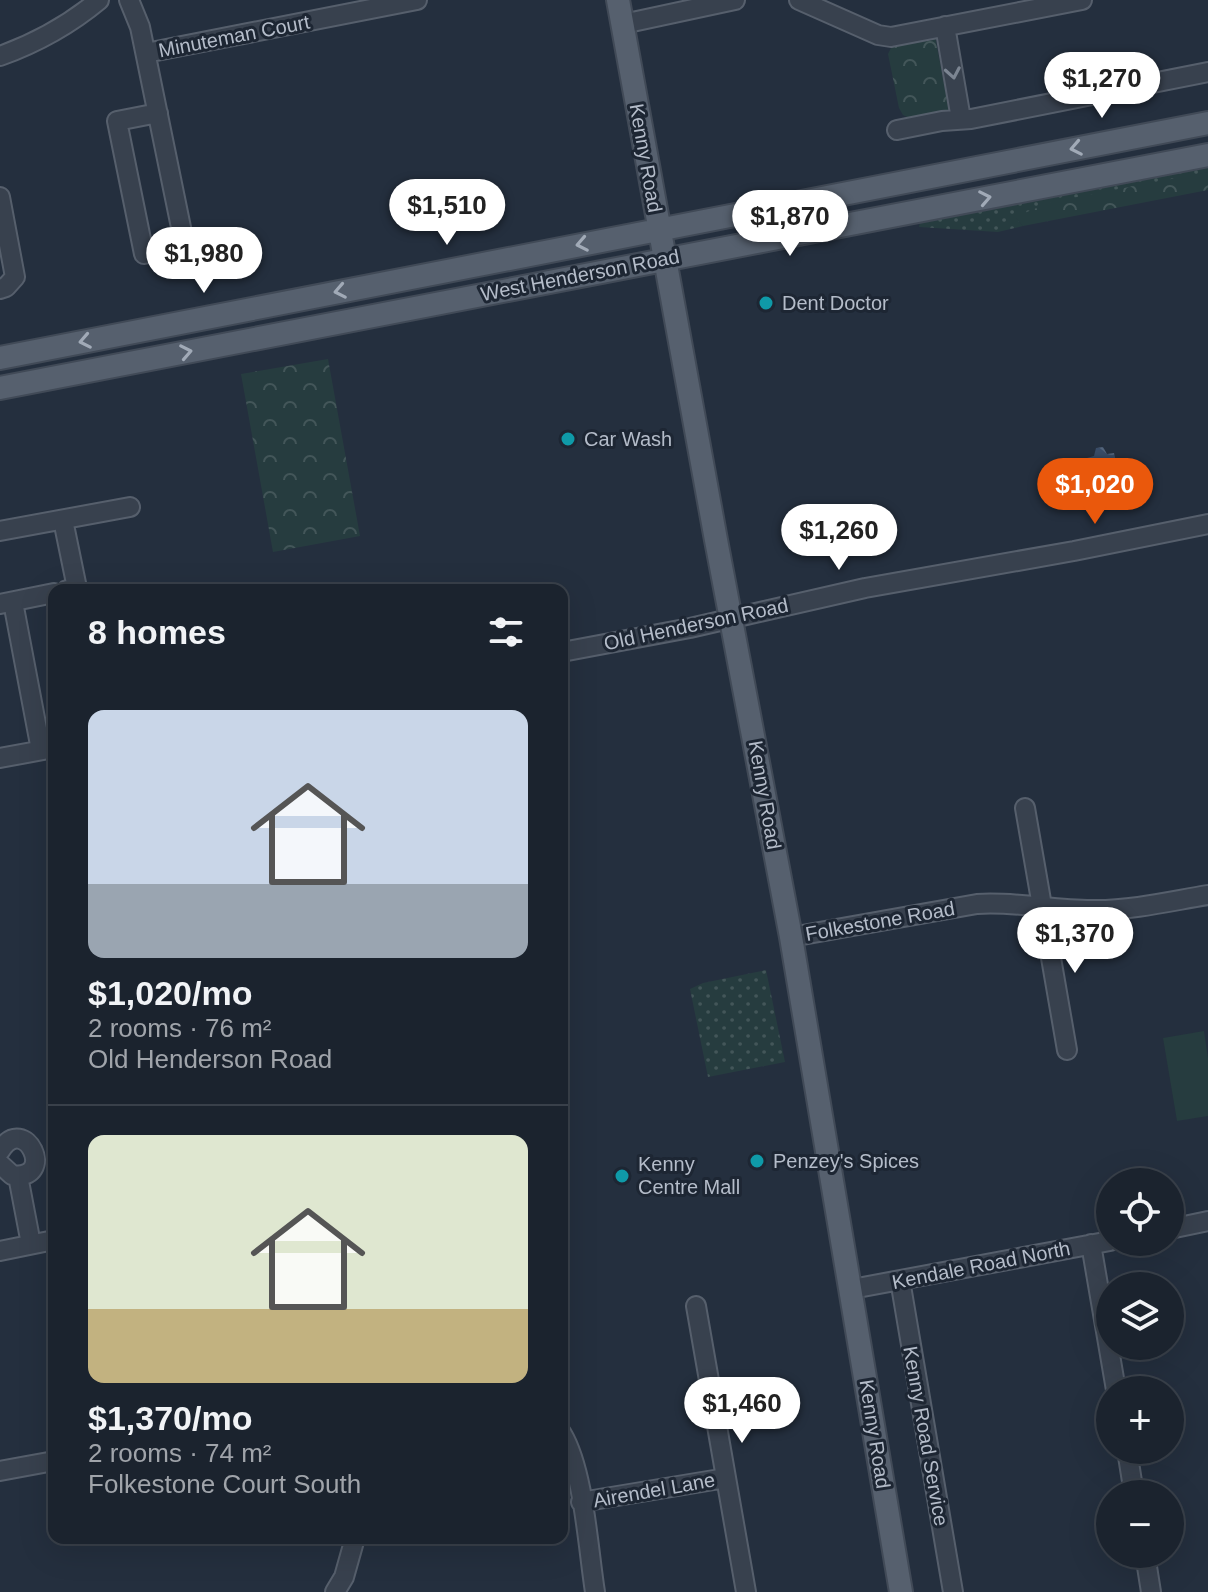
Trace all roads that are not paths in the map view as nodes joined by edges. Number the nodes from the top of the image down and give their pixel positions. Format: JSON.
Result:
{"nodes":[{"id":1,"x":99,"y":0,"type":"edge"},
{"id":2,"x":129,"y":0,"type":"edge"},
{"id":3,"x":417,"y":0,"type":"edge"},
{"id":4,"x":618,"y":0,"type":"edge"},
{"id":5,"x":735,"y":0,"type":"edge"},
{"id":6,"x":799,"y":0,"type":"edge"},
{"id":7,"x":1082,"y":0,"type":"edge"},
{"id":8,"x":657,"y":8,"type":"edge"},
{"id":9,"x":623,"y":24,"type":"junction"},
{"id":10,"x":945,"y":26,"type":"junction"},
{"id":11,"x":146,"y":53,"type":"junction"},
{"id":12,"x":0,"y":56,"type":"edge"},
{"id":13,"x":1208,"y":72,"type":"edge"},
{"id":14,"x":158,"y":113,"type":"junction"},
{"id":15,"x":961,"y":119,"type":"junction"},
{"id":16,"x":1208,"y":123,"type":"edge"},
{"id":17,"x":897,"y":130,"type":"dead end"},
{"id":18,"x":1208,"y":155,"type":"edge"},
{"id":19,"x":0,"y":197,"type":"edge"},
{"id":20,"x":658,"y":229,"type":"junction"},
{"id":21,"x":664,"y":258,"type":"junction"},
{"id":22,"x":0,"y":289,"type":"edge"},
{"id":23,"x":0,"y":358,"type":"edge"},
{"id":24,"x":0,"y":388,"type":"edge"},
{"id":25,"x":130,"y":507,"type":"dead end"},
{"id":26,"x":63,"y":520,"type":"junction"},
{"id":27,"x":1208,"y":524,"type":"edge"},
{"id":28,"x":0,"y":531,"type":"edge"},
{"id":29,"x":76,"y":584,"type":"edge"},
{"id":30,"x":48,"y":594,"type":"edge"},
{"id":31,"x":6,"y":603,"type":"edge"},
{"id":32,"x":730,"y":617,"type":"junction"},
{"id":33,"x":568,"y":651,"type":"edge"},
{"id":34,"x":48,"y":749,"type":"edge"},
{"id":35,"x":0,"y":758,"type":"edge"},
{"id":36,"x":1025,"y":808,"type":"dead end"},
{"id":37,"x":1208,"y":895,"type":"edge"},
{"id":38,"x":1042,"y":906,"type":"junction"},
{"id":39,"x":791,"y":937,"type":"junction"},
{"id":40,"x":1067,"y":1050,"type":"dead end"},
{"id":41,"x":0,"y":1151,"type":"edge"},
{"id":42,"x":0,"y":1164,"type":"edge"},
{"id":43,"x":18,"y":1176,"type":"junction"},
{"id":44,"x":1208,"y":1221,"type":"edge"},
{"id":45,"x":1184,"y":1226,"type":"edge"},
{"id":46,"x":48,"y":1241,"type":"edge"},
{"id":47,"x":1096,"y":1243,"type":"edge"},
{"id":48,"x":31,"y":1244,"type":"junction"},
{"id":49,"x":1091,"y":1244,"type":"junction"},
{"id":50,"x":0,"y":1251,"type":"edge"},
{"id":51,"x":900,"y":1280,"type":"junction"},
{"id":52,"x":852,"y":1289,"type":"junction"},
{"id":53,"x":696,"y":1306,"type":"dead end"},
{"id":54,"x":1114,"y":1376,"type":"edge"},
{"id":55,"x":568,"y":1444,"type":"edge"},
{"id":56,"x":48,"y":1462,"type":"edge"},
{"id":57,"x":0,"y":1471,"type":"edge"},
{"id":58,"x":726,"y":1478,"type":"junction"},
{"id":59,"x":581,"y":1502,"type":"junction"},
{"id":60,"x":353,"y":1544,"type":"edge"},
{"id":61,"x":1147,"y":1568,"type":"edge"},
{"id":62,"x":335,"y":1592,"type":"edge"},
{"id":63,"x":595,"y":1592,"type":"edge"},
{"id":64,"x":746,"y":1592,"type":"edge"},
{"id":65,"x":901,"y":1592,"type":"edge"},
{"id":66,"x":953,"y":1592,"type":"edge"},
{"id":67,"x":1151,"y":1592,"type":"edge"}],
"edges":[{"from":1,"to":12,"type":"street"},
{"from":2,"to":11,"type":"street"},
{"from":3,"to":11,"type":"street","name":"Minuteman Court"},
{"from":4,"to":9,"type":"main road","name":"Kenny Road"},
{"from":5,"to":8,"type":"street"},
{"from":6,"to":10,"type":"street"},
{"from":7,"to":10,"type":"street"},
{"from":8,"to":9,"type":"street"},
{"from":9,"to":20,"type":"main road","name":"Kenny Road"},
{"from":10,"to":15,"type":"street","one_way":true},
{"from":11,"to":14,"type":"street"},
{"from":13,"to":15,"type":"street"},
{"from":14,"to":14,"type":"street"},
{"from":15,"to":17,"type":"street"},
{"from":16,"to":20,"type":"main road","name":"West Henderson Road","one_way":true},
{"from":21,"to":18,"type":"main road","name":"West Henderson Road","one_way":true},
{"from":19,"to":22,"type":"street"},
{"from":20,"to":21,"type":"main road","name":"Kenny Road"},
{"from":20,"to":23,"type":"main road","name":"West Henderson Road","one_way":true},
{"from":24,"to":21,"type":"main road","name":"West Henderson Road","one_way":true},
{"from":21,"to":32,"type":"main road","name":"Kenny Road"},
{"from":25,"to":26,"type":"street"},
{"from":26,"to":28,"type":"street"},
{"from":26,"to":29,"type":"street"},
{"from":27,"to":32,"type":"street","name":"Old Henderson Road"},
{"from":30,"to":31,"type":"street"},
{"from":31,"to":34,"type":"street"},
{"from":32,"to":33,"type":"street","name":"Old Henderson Road"},
{"from":32,"to":39,"type":"main road","name":"Kenny Road"},
{"from":34,"to":35,"type":"street"},
{"from":36,"to":38,"type":"street"},
{"from":37,"to":38,"type":"street","name":"Folkestone Road"},
{"from":38,"to":39,"type":"street","name":"Folkestone Road"},
{"from":38,"to":40,"type":"street"},
{"from":39,"to":52,"type":"main road","name":"Kenny Road"},
{"from":41,"to":43,"type":"street"},
{"from":42,"to":43,"type":"street"},
{"from":43,"to":48,"type":"street"},
{"from":44,"to":45,"type":"street"},
{"from":46,"to":48,"type":"street"},
{"from":47,"to":49,"type":"street","name":"Kendale Road North"},
{"from":48,"to":50,"type":"street"},
{"from":49,"to":51,"type":"street","name":"Kendale Road North"},
{"from":49,"to":54,"type":"street"},
{"from":51,"to":52,"type":"street","name":"Kendale Road North"},
{"from":51,"to":66,"type":"street","name":"Kenny Road Service"},
{"from":52,"to":65,"type":"main road","name":"Kenny Road"},
{"from":53,"to":58,"type":"street"},
{"from":55,"to":59,"type":"street"},
{"from":56,"to":57,"type":"street"},
{"from":58,"to":59,"type":"street","name":"Airendel Lane"},
{"from":58,"to":64,"type":"street"},
{"from":59,"to":63,"type":"street"},
{"from":60,"to":62,"type":"street"},
{"from":61,"to":67,"type":"street"}]}
